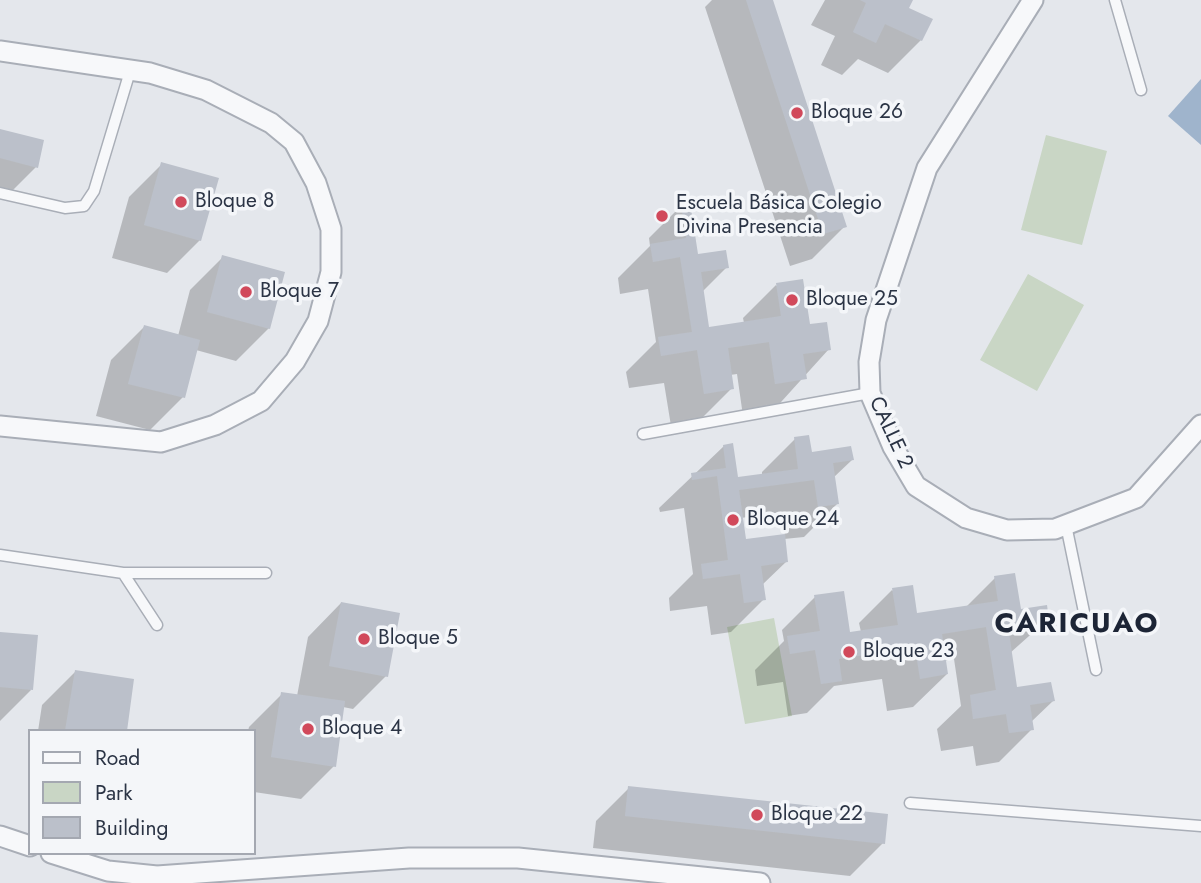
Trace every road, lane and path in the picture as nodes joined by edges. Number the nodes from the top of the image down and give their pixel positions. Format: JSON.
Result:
{"nodes":[{"id":1,"x":1033,"y":0,"type":"edge"},
{"id":2,"x":1115,"y":0,"type":"edge"},
{"id":3,"x":0,"y":51,"type":"edge"},
{"id":4,"x":131,"y":68,"type":"junction"},
{"id":5,"x":1142,"y":90,"type":"dead end"},
{"id":6,"x":0,"y":192,"type":"edge"},
{"id":7,"x":870,"y":393,"type":"junction"},
{"id":8,"x":1201,"y":425,"type":"edge"},
{"id":9,"x":0,"y":426,"type":"edge"},
{"id":10,"x":643,"y":434,"type":"dead end"},
{"id":11,"x":1066,"y":525,"type":"junction"},
{"id":12,"x":0,"y":555,"type":"edge"},
{"id":13,"x":123,"y":573,"type":"junction"},
{"id":14,"x":265,"y":573,"type":"dead end"},
{"id":15,"x":157,"y":625,"type":"dead end"},
{"id":16,"x":1096,"y":670,"type":"dead end"},
{"id":17,"x":910,"y":803,"type":"dead end"},
{"id":18,"x":1201,"y":826,"type":"edge"},
{"id":19,"x":0,"y":836,"type":"edge"},
{"id":20,"x":28,"y":845,"type":"edge"},
{"id":21,"x":57,"y":855,"type":"edge"},
{"id":22,"x":129,"y":879,"type":"edge"},
{"id":23,"x":760,"y":883,"type":"edge"}],
"edges":[{"from":1,"to":7,"type":"street","name":"CALLE 2"},
{"from":2,"to":5,"type":"lane"},
{"from":3,"to":4,"type":"street"},
{"from":4,"to":6,"type":"lane"},
{"from":4,"to":9,"type":"street"},
{"from":7,"to":10,"type":"lane"},
{"from":7,"to":11,"type":"street","name":"CALLE 2"},
{"from":8,"to":11,"type":"street","name":"CALLE 2"},
{"from":11,"to":16,"type":"lane"},
{"from":12,"to":13,"type":"lane"},
{"from":13,"to":14,"type":"lane"},
{"from":13,"to":15,"type":"lane"},
{"from":17,"to":18,"type":"lane"},
{"from":19,"to":20,"type":"street"},
{"from":21,"to":22,"type":"street"},
{"from":22,"to":23,"type":"street"}]}
